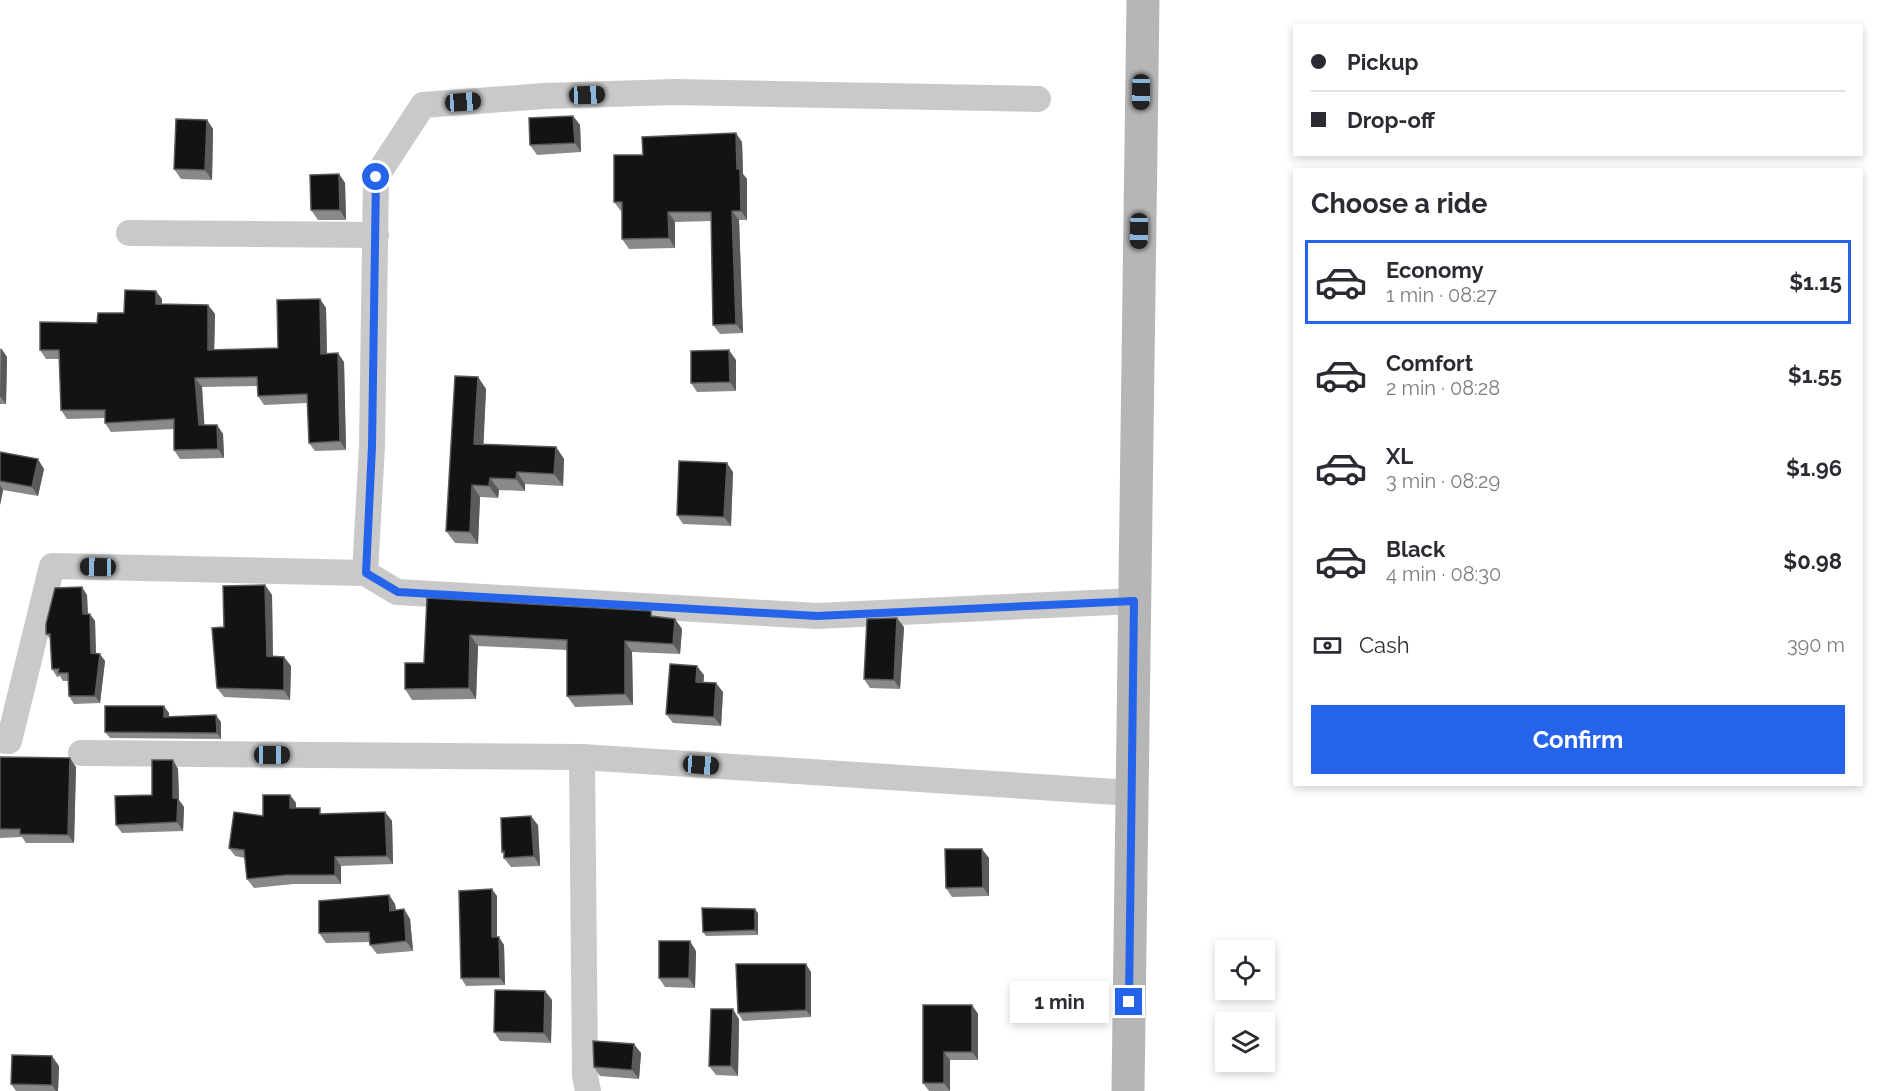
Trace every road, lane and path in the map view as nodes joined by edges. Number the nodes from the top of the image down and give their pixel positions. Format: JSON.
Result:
{"nodes":[{"id":1,"x":1143,"y":0,"type":"edge"},
{"id":2,"x":1038,"y":99,"type":"dead end"},
{"id":3,"x":129,"y":233,"type":"dead end"},
{"id":4,"x":376,"y":235,"type":"junction"},
{"id":5,"x":366,"y":573,"type":"junction"},
{"id":6,"x":1134,"y":601,"type":"junction"},
{"id":7,"x":0,"y":740,"type":"edge"},
{"id":8,"x":81,"y":753,"type":"dead end"},
{"id":9,"x":582,"y":757,"type":"junction"},
{"id":10,"x":1131,"y":794,"type":"junction"},
{"id":11,"x":588,"y":1091,"type":"edge"},
{"id":12,"x":1128,"y":1091,"type":"edge"}],
"edges":[{"from":1,"to":6,"type":"street"},
{"from":2,"to":4,"type":"street"},
{"from":3,"to":4,"type":"street"},
{"from":4,"to":5,"type":"street"},
{"from":5,"to":6,"type":"street"},
{"from":5,"to":7,"type":"street"},
{"from":6,"to":10,"type":"street"},
{"from":8,"to":9,"type":"street"},
{"from":9,"to":10,"type":"street"},
{"from":9,"to":11,"type":"street"},
{"from":10,"to":12,"type":"street"}]}
